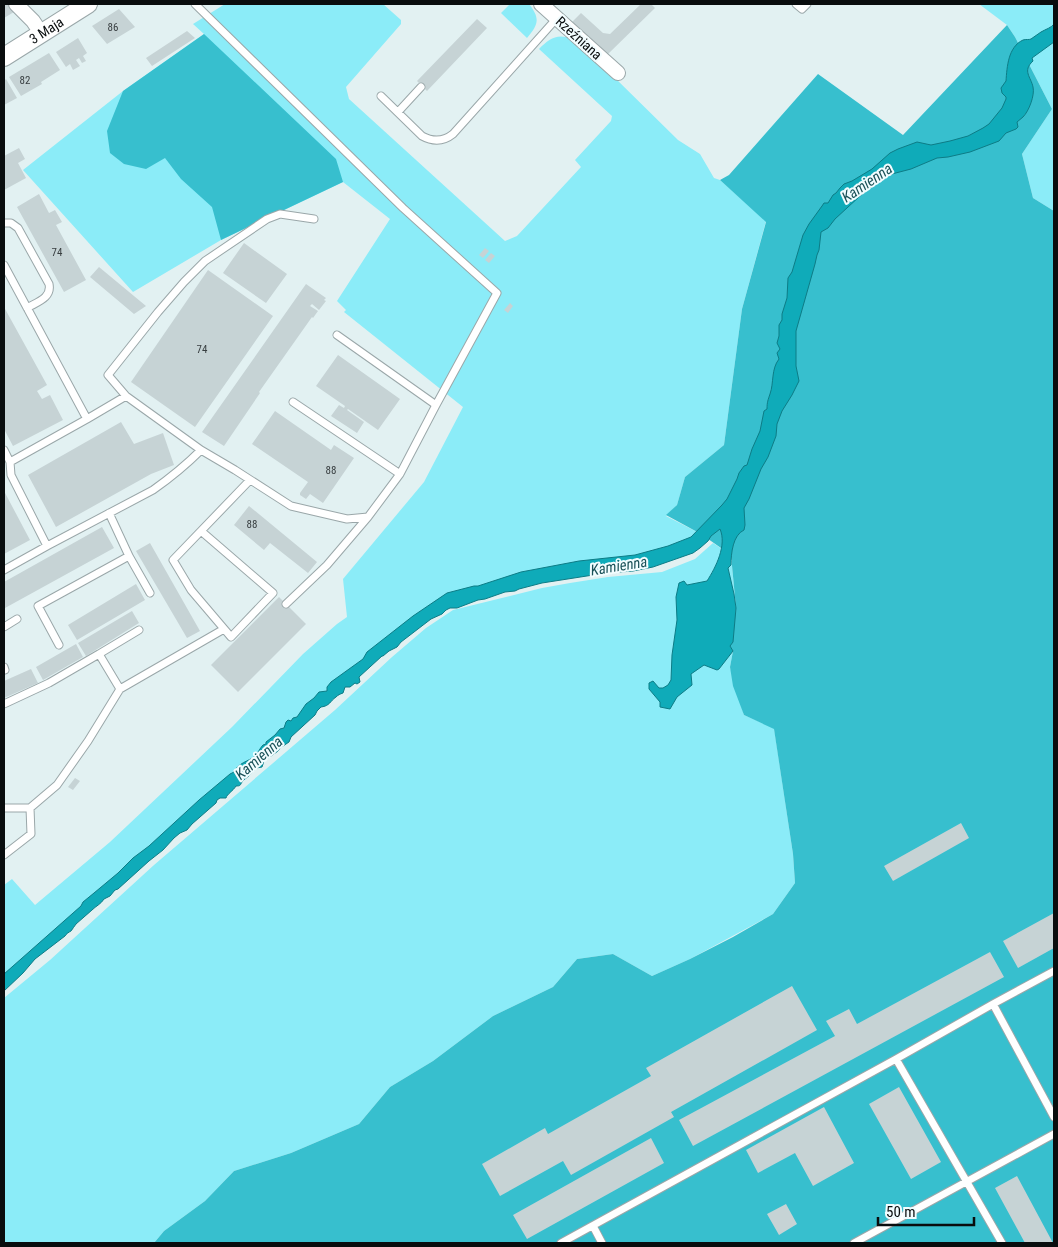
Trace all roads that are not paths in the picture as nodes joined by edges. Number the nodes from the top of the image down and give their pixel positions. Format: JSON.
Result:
{"nodes":[{"id":1,"x":16,"y":4,"type":"edge"},
{"id":2,"x":88,"y":4,"type":"edge"},
{"id":3,"x":195,"y":4,"type":"edge"},
{"id":4,"x":541,"y":4,"type":"edge"},
{"id":5,"x":796,"y":4,"type":"edge"},
{"id":6,"x":807,"y":4,"type":"edge"},
{"id":7,"x":557,"y":18,"type":"junction"},
{"id":8,"x":41,"y":33,"type":"junction"},
{"id":9,"x":4,"y":56,"type":"edge"},
{"id":10,"x":618,"y":73,"type":"dead end"},
{"id":11,"x":421,"y":87,"type":"dead end"},
{"id":12,"x":381,"y":96,"type":"dead end"},
{"id":13,"x":398,"y":112,"type":"junction"},
{"id":14,"x":314,"y":219,"type":"dead end"},
{"id":15,"x":4,"y":223,"type":"edge"},
{"id":16,"x":4,"y":265,"type":"edge"},
{"id":17,"x":27,"y":308,"type":"junction"},
{"id":18,"x":337,"y":335,"type":"dead end"},
{"id":19,"x":126,"y":396,"type":"junction"},
{"id":20,"x":293,"y":402,"type":"dead end"},
{"id":21,"x":436,"y":405,"type":"junction"},
{"id":22,"x":87,"y":419,"type":"junction"},
{"id":23,"x":4,"y":450,"type":"edge"},
{"id":24,"x":201,"y":450,"type":"junction"},
{"id":25,"x":10,"y":462,"type":"junction"},
{"id":26,"x":400,"y":474,"type":"junction"},
{"id":27,"x":250,"y":480,"type":"junction"},
{"id":28,"x":110,"y":513,"type":"junction"},
{"id":29,"x":368,"y":517,"type":"junction"},
{"id":30,"x":201,"y":531,"type":"junction"},
{"id":31,"x":47,"y":546,"type":"junction"},
{"id":32,"x":129,"y":556,"type":"junction"},
{"id":33,"x":4,"y":570,"type":"edge"},
{"id":34,"x":150,"y":593,"type":"dead end"},
{"id":35,"x":286,"y":604,"type":"dead end"},
{"id":36,"x":17,"y":619,"type":"dead end"},
{"id":37,"x":4,"y":627,"type":"edge"},
{"id":38,"x":224,"y":629,"type":"junction"},
{"id":39,"x":139,"y":630,"type":"dead end"},
{"id":40,"x":60,"y":645,"type":"dead end"},
{"id":41,"x":99,"y":654,"type":"junction"},
{"id":42,"x":120,"y":689,"type":"junction"},
{"id":43,"x":4,"y":704,"type":"edge"},
{"id":44,"x":4,"y":808,"type":"edge"},
{"id":45,"x":30,"y":808,"type":"junction"},
{"id":46,"x":4,"y":855,"type":"edge"},
{"id":47,"x":1054,"y":972,"type":"edge"},
{"id":48,"x":993,"y":1004,"type":"junction"},
{"id":49,"x":896,"y":1059,"type":"junction"},
{"id":50,"x":1054,"y":1117,"type":"edge"},
{"id":51,"x":1054,"y":1134,"type":"edge"},
{"id":52,"x":967,"y":1181,"type":"junction"},
{"id":53,"x":592,"y":1226,"type":"junction"},
{"id":54,"x":561,"y":1243,"type":"edge"},
{"id":55,"x":602,"y":1243,"type":"edge"},
{"id":56,"x":854,"y":1243,"type":"edge"},
{"id":57,"x":1002,"y":1243,"type":"edge"}],
"edges":[{"from":1,"to":8,"type":"street"},
{"from":2,"to":8,"type":"street","name":"3 Maja"},
{"from":3,"to":21,"type":"lane"},
{"from":4,"to":7,"type":"street","name":"Rzeźniana"},
{"from":5,"to":6,"type":"lane"},
{"from":7,"to":10,"type":"street","name":"Rzeźniana"},
{"from":7,"to":13,"type":"lane"},
{"from":8,"to":9,"type":"street","name":"3 Maja"},
{"from":11,"to":13,"type":"lane"},
{"from":12,"to":13,"type":"lane"},
{"from":14,"to":19,"type":"lane"},
{"from":15,"to":17,"type":"lane"},
{"from":16,"to":17,"type":"lane"},
{"from":17,"to":22,"type":"lane"},
{"from":18,"to":21,"type":"lane"},
{"from":19,"to":22,"type":"lane"},
{"from":19,"to":24,"type":"lane"},
{"from":20,"to":26,"type":"lane"},
{"from":21,"to":26,"type":"lane"},
{"from":22,"to":25,"type":"lane"},
{"from":23,"to":25,"type":"lane"},
{"from":24,"to":27,"type":"lane"},
{"from":24,"to":28,"type":"lane"},
{"from":25,"to":31,"type":"lane"},
{"from":26,"to":29,"type":"lane"},
{"from":27,"to":29,"type":"lane"},
{"from":27,"to":30,"type":"lane"},
{"from":28,"to":31,"type":"lane"},
{"from":28,"to":32,"type":"lane"},
{"from":29,"to":35,"type":"lane"},
{"from":30,"to":38,"type":"lane"},
{"from":30,"to":38,"type":"lane"},
{"from":31,"to":33,"type":"lane"},
{"from":32,"to":34,"type":"lane"},
{"from":32,"to":40,"type":"lane"},
{"from":36,"to":37,"type":"lane"},
{"from":38,"to":42,"type":"lane"},
{"from":39,"to":41,"type":"lane"},
{"from":41,"to":42,"type":"lane"},
{"from":41,"to":43,"type":"lane"},
{"from":42,"to":45,"type":"lane"},
{"from":44,"to":45,"type":"lane"},
{"from":45,"to":46,"type":"lane"},
{"from":47,"to":48,"type":"lane"},
{"from":48,"to":49,"type":"lane"},
{"from":48,"to":50,"type":"lane"},
{"from":49,"to":52,"type":"lane"},
{"from":49,"to":53,"type":"lane"},
{"from":51,"to":52,"type":"lane"},
{"from":52,"to":56,"type":"lane"},
{"from":52,"to":57,"type":"lane"},
{"from":53,"to":54,"type":"lane"},
{"from":53,"to":55,"type":"lane"}]}
